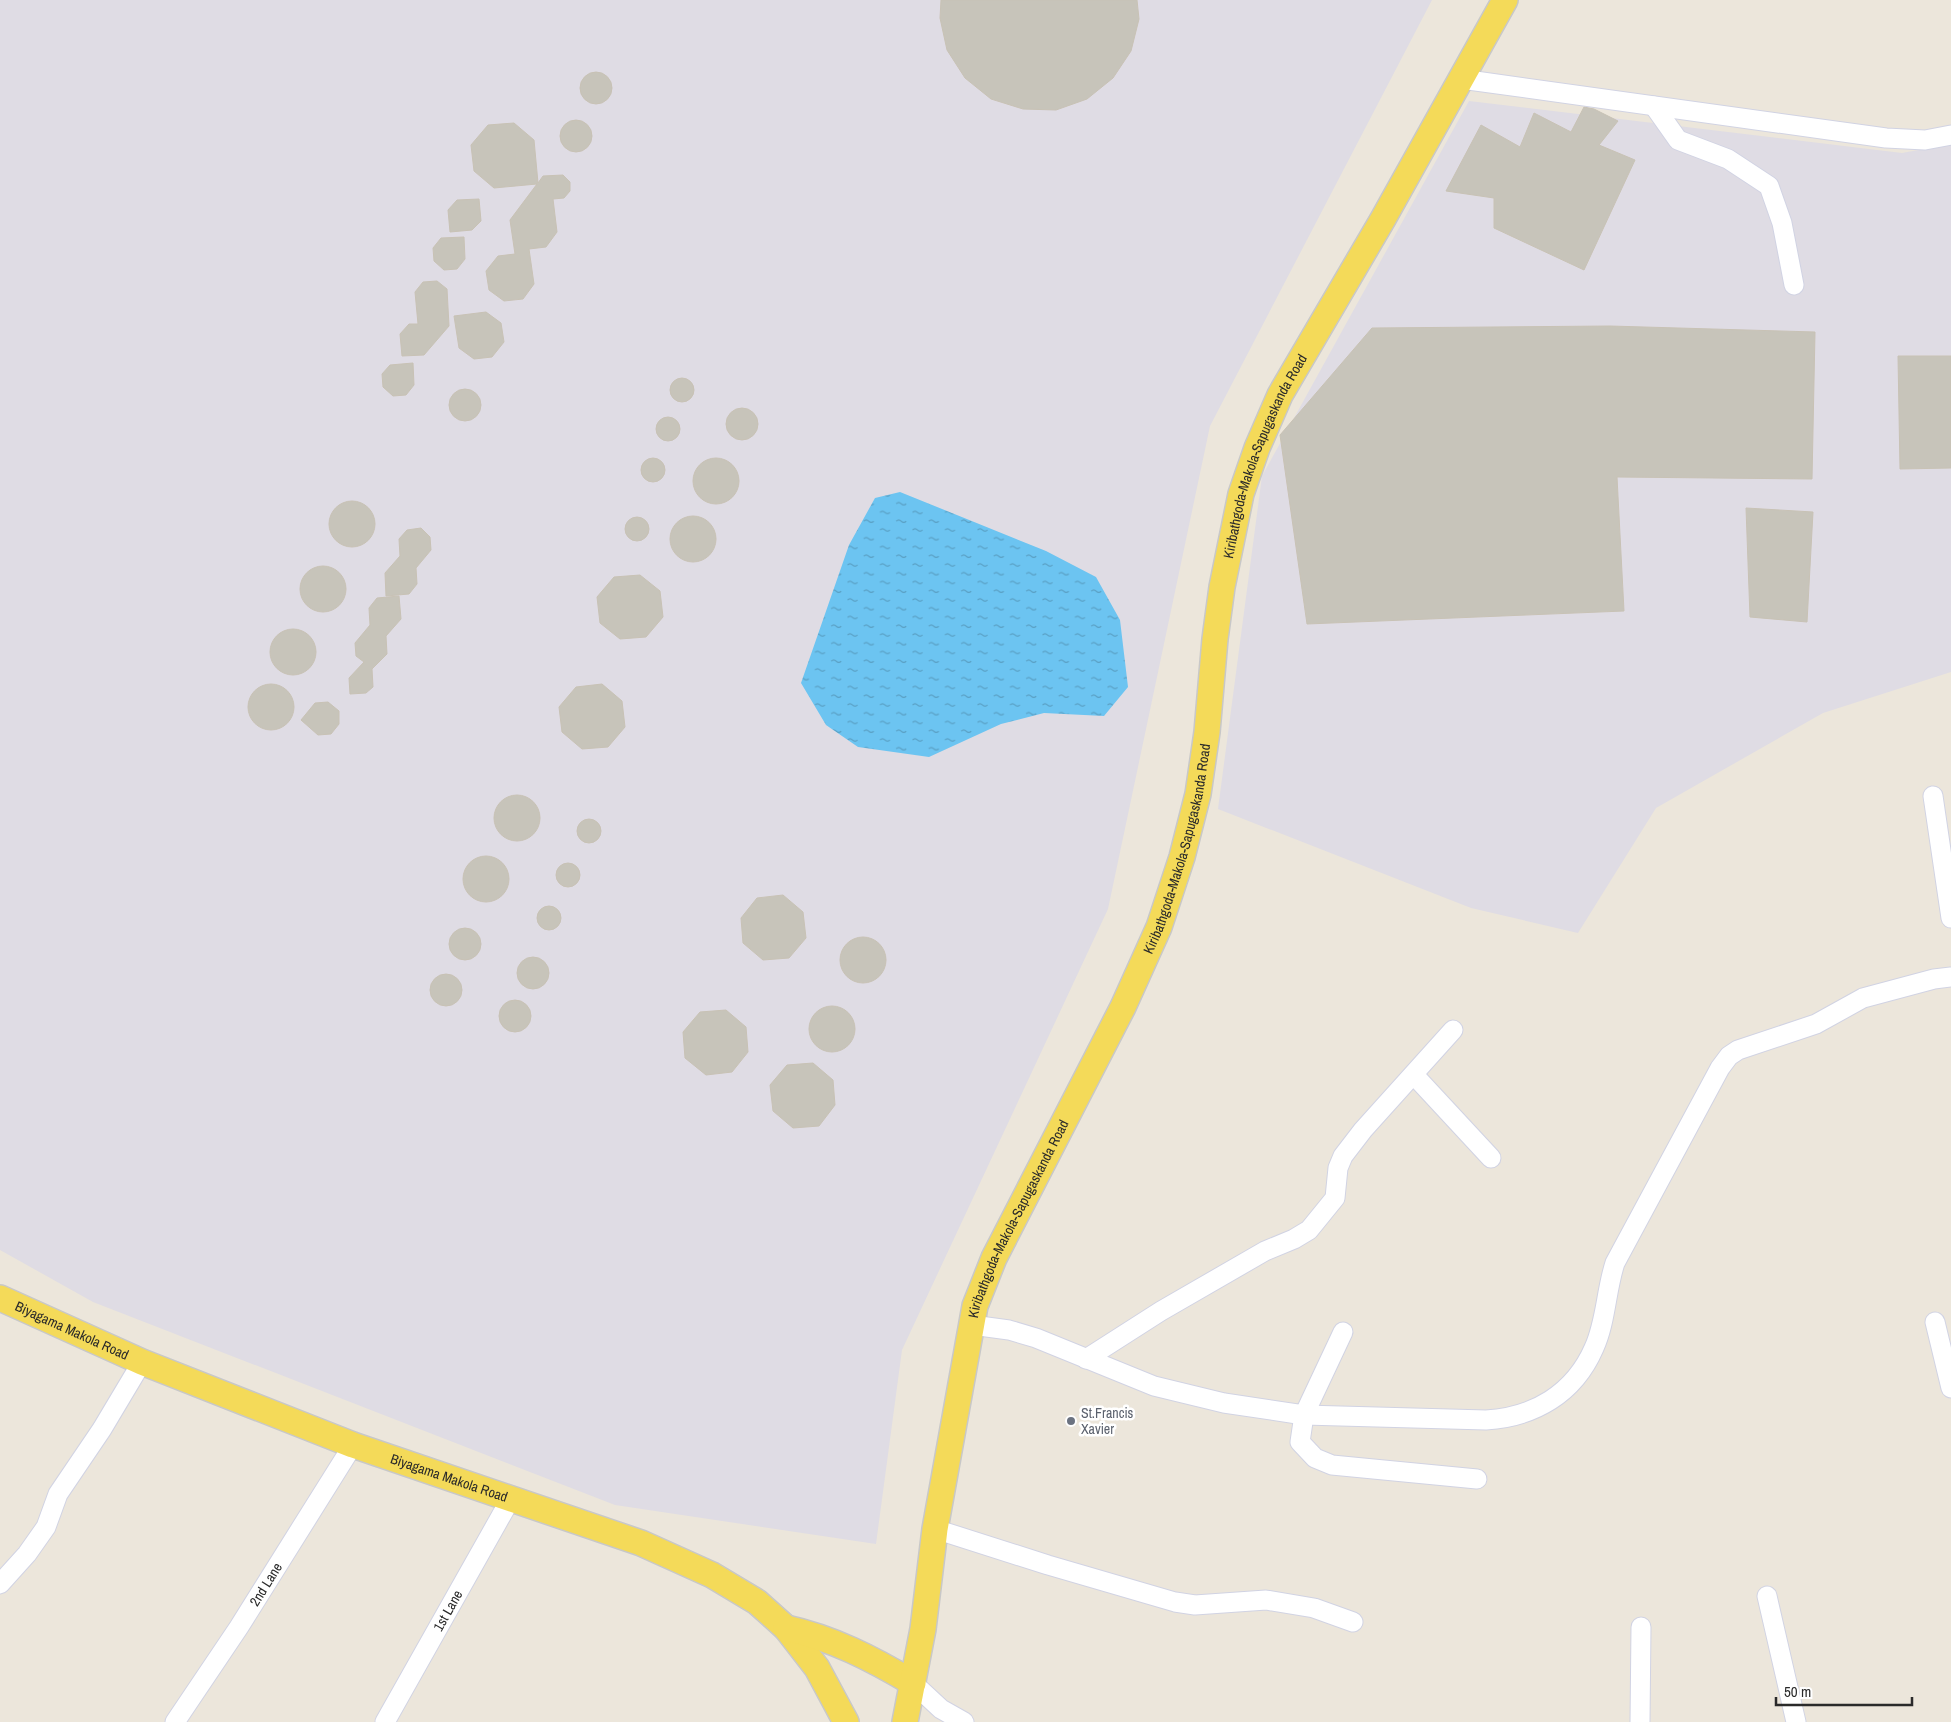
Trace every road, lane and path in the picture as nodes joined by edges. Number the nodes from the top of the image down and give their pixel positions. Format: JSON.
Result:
{"nodes":[{"id":1,"x":1505,"y":0,"type":"edge"},
{"id":2,"x":1460,"y":79,"type":"junction"},
{"id":3,"x":1654,"y":106,"type":"junction"},
{"id":4,"x":1951,"y":135,"type":"edge"},
{"id":5,"x":1794,"y":285,"type":"dead end"},
{"id":6,"x":1933,"y":796,"type":"dead end"},
{"id":7,"x":1951,"y":917,"type":"edge"},
{"id":8,"x":1951,"y":977,"type":"edge"},
{"id":9,"x":1453,"y":1030,"type":"dead end"},
{"id":10,"x":1414,"y":1075,"type":"junction"},
{"id":11,"x":1491,"y":1158,"type":"dead end"},
{"id":12,"x":0,"y":1298,"type":"edge"},
{"id":13,"x":1935,"y":1322,"type":"dead end"},
{"id":14,"x":972,"y":1325,"type":"junction"},
{"id":15,"x":1343,"y":1332,"type":"dead end"},
{"id":16,"x":1086,"y":1359,"type":"junction"},
{"id":17,"x":142,"y":1362,"type":"junction"},
{"id":18,"x":1951,"y":1388,"type":"edge"},
{"id":19,"x":1304,"y":1415,"type":"junction"},
{"id":20,"x":353,"y":1445,"type":"junction"},
{"id":21,"x":1477,"y":1479,"type":"dead end"},
{"id":22,"x":510,"y":1500,"type":"junction"},
{"id":23,"x":935,"y":1529,"type":"junction"},
{"id":24,"x":0,"y":1584,"type":"edge"},
{"id":25,"x":1767,"y":1596,"type":"dead end"},
{"id":26,"x":1353,"y":1622,"type":"dead end"},
{"id":27,"x":1641,"y":1627,"type":"dead end"},
{"id":28,"x":786,"y":1628,"type":"junction"},
{"id":29,"x":913,"y":1683,"type":"junction"},
{"id":30,"x":175,"y":1722,"type":"edge"},
{"id":31,"x":384,"y":1722,"type":"edge"},
{"id":32,"x":846,"y":1722,"type":"edge"},
{"id":33,"x":905,"y":1722,"type":"edge"},
{"id":34,"x":964,"y":1722,"type":"edge"},
{"id":35,"x":1640,"y":1722,"type":"edge"},
{"id":36,"x":1796,"y":1722,"type":"edge"}],
"edges":[{"from":1,"to":2,"type":"main road","name":"Kiribathgoda-Makola-Sapugaskanda Road"},
{"from":2,"to":3,"type":"street"},
{"from":2,"to":14,"type":"main road","name":"Kiribathgoda-Makola-Sapugaskanda Road"},
{"from":3,"to":4,"type":"street"},
{"from":3,"to":5,"type":"street"},
{"from":6,"to":7,"type":"street"},
{"from":8,"to":19,"type":"street"},
{"from":9,"to":10,"type":"street"},
{"from":10,"to":11,"type":"street"},
{"from":10,"to":16,"type":"street"},
{"from":12,"to":17,"type":"main road","name":"Biyagama Makola Road"},
{"from":13,"to":18,"type":"street"},
{"from":14,"to":16,"type":"street"},
{"from":14,"to":23,"type":"main road","name":"Kiribathgoda-Makola-Sapugaskanda Road"},
{"from":15,"to":19,"type":"street"},
{"from":16,"to":19,"type":"street"},
{"from":17,"to":20,"type":"main road","name":"Biyagama Makola Road"},
{"from":17,"to":24,"type":"street"},
{"from":19,"to":21,"type":"street"},
{"from":20,"to":22,"type":"main road","name":"Biyagama Makola Road"},
{"from":20,"to":30,"type":"street","name":"2nd Lane"},
{"from":22,"to":28,"type":"main road","name":"Biyagama Makola Road"},
{"from":22,"to":31,"type":"street","name":"1st Lane"},
{"from":23,"to":26,"type":"street"},
{"from":23,"to":29,"type":"main road","name":"Kiribathgoda-Makola-Sapugaskanda Road"},
{"from":25,"to":36,"type":"street"},
{"from":27,"to":35,"type":"street"},
{"from":28,"to":29,"type":"main road"},
{"from":28,"to":32,"type":"main road","name":"Biyagama Makola Road"},
{"from":29,"to":33,"type":"main road","name":"Kiribathgoda-Makola-Sapugaskanda Road"},
{"from":29,"to":34,"type":"street"}]}
